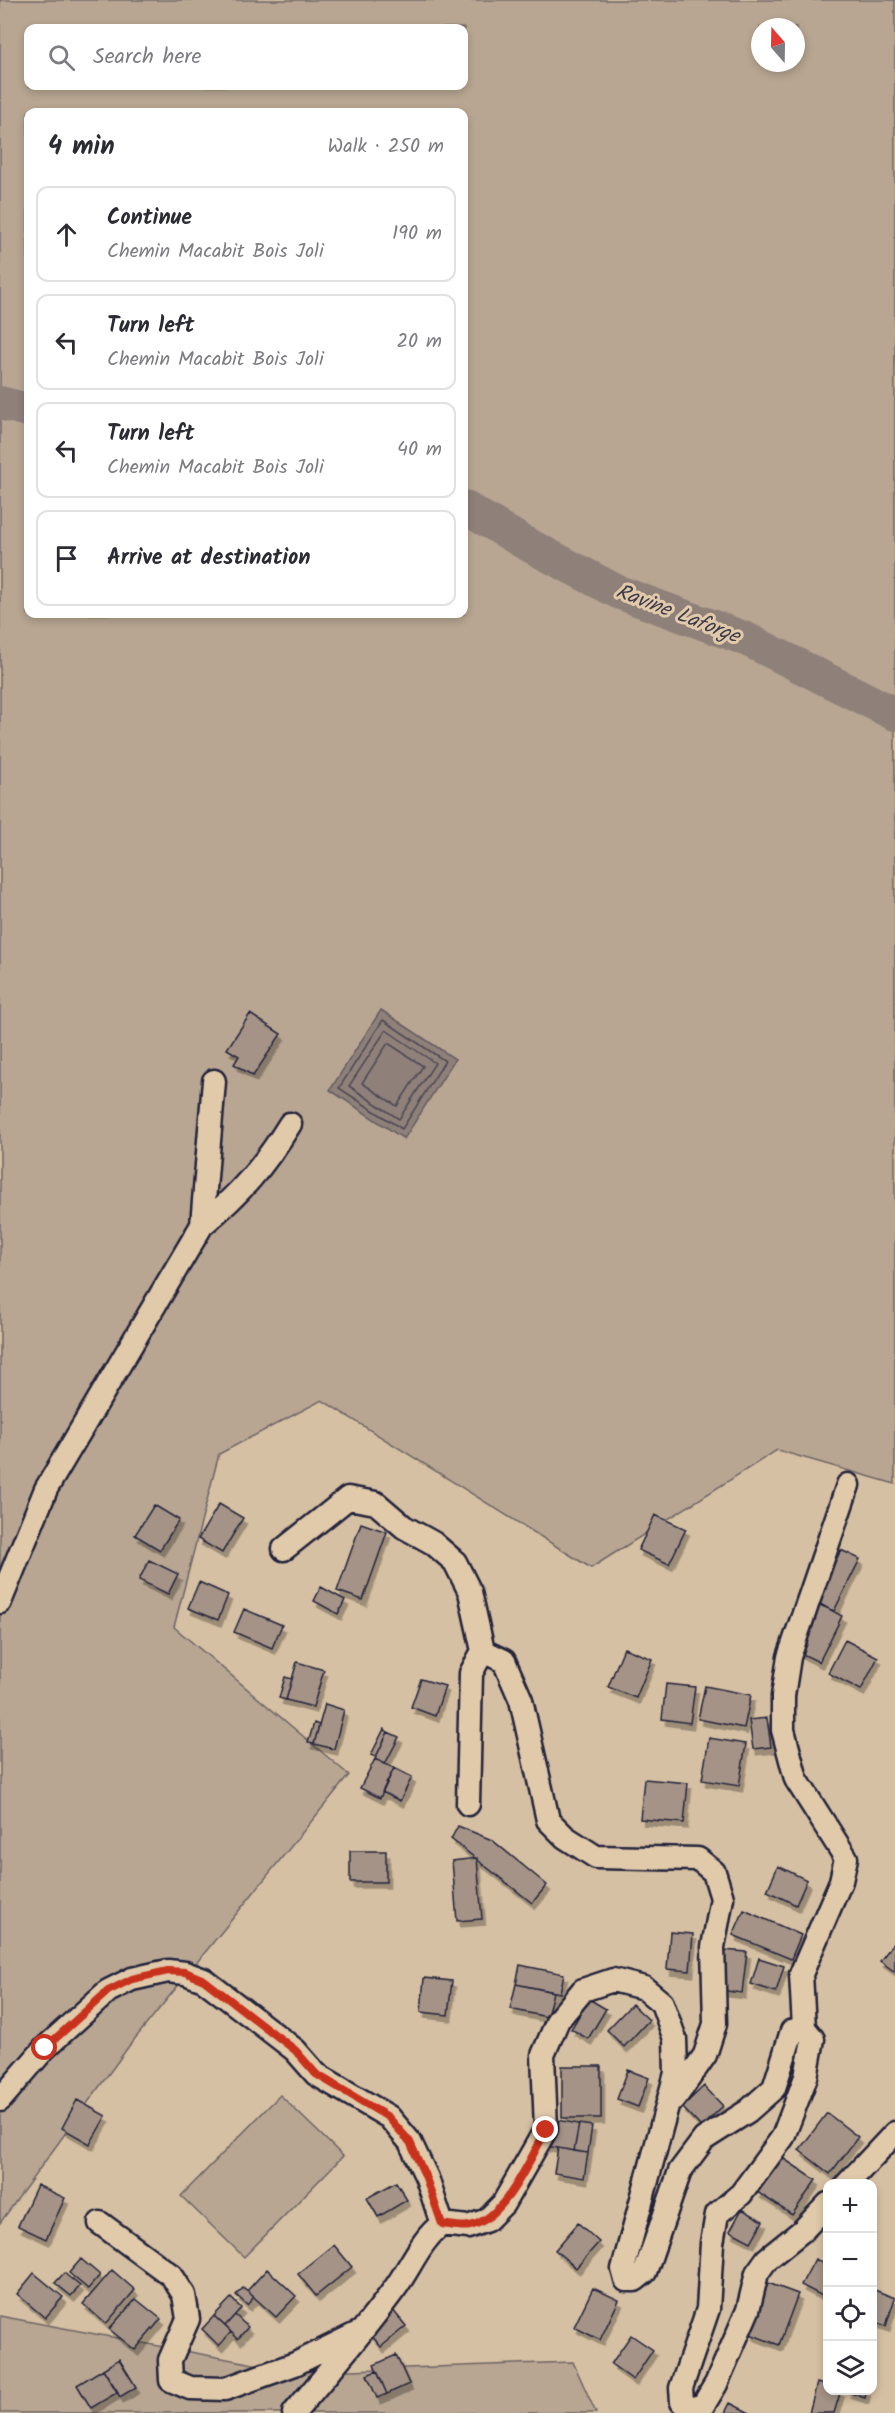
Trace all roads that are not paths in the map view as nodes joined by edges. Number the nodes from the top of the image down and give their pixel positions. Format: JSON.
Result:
{"nodes":[{"id":1,"x":214,"y":1081,"type":"dead end"},
{"id":2,"x":290,"y":1124,"type":"dead end"},
{"id":3,"x":202,"y":1225,"type":"junction"},
{"id":4,"x":848,"y":1485,"type":"dead end"},
{"id":5,"x":284,"y":1549,"type":"dead end"},
{"id":6,"x":0,"y":1602,"type":"edge"},
{"id":7,"x":483,"y":1651,"type":"junction"},
{"id":8,"x":468,"y":1804,"type":"dead end"},
{"id":9,"x":804,"y":2028,"type":"junction"},
{"id":10,"x":0,"y":2100,"type":"edge"},
{"id":11,"x":664,"y":2114,"type":"junction"},
{"id":12,"x":895,"y":2133,"type":"edge"},
{"id":13,"x":852,"y":2179,"type":"edge"},
{"id":14,"x":823,"y":2209,"type":"edge"},
{"id":15,"x":100,"y":2223,"type":"dead end"},
{"id":16,"x":442,"y":2224,"type":"junction"},
{"id":17,"x":365,"y":2329,"type":"junction"},
{"id":18,"x":294,"y":2413,"type":"edge"}],
"edges":[{"from":1,"to":3,"type":"street"},
{"from":2,"to":3,"type":"street"},
{"from":3,"to":6,"type":"street"},
{"from":4,"to":9,"type":"street"},
{"from":5,"to":7,"type":"street"},
{"from":7,"to":8,"type":"street"},
{"from":7,"to":11,"type":"street"},
{"from":9,"to":11,"type":"street"},
{"from":9,"to":14,"type":"street"},
{"from":10,"to":16,"type":"street"},
{"from":11,"to":16,"type":"street"},
{"from":12,"to":13,"type":"street"},
{"from":15,"to":17,"type":"street"},
{"from":16,"to":17,"type":"street"},
{"from":17,"to":18,"type":"street"}]}
